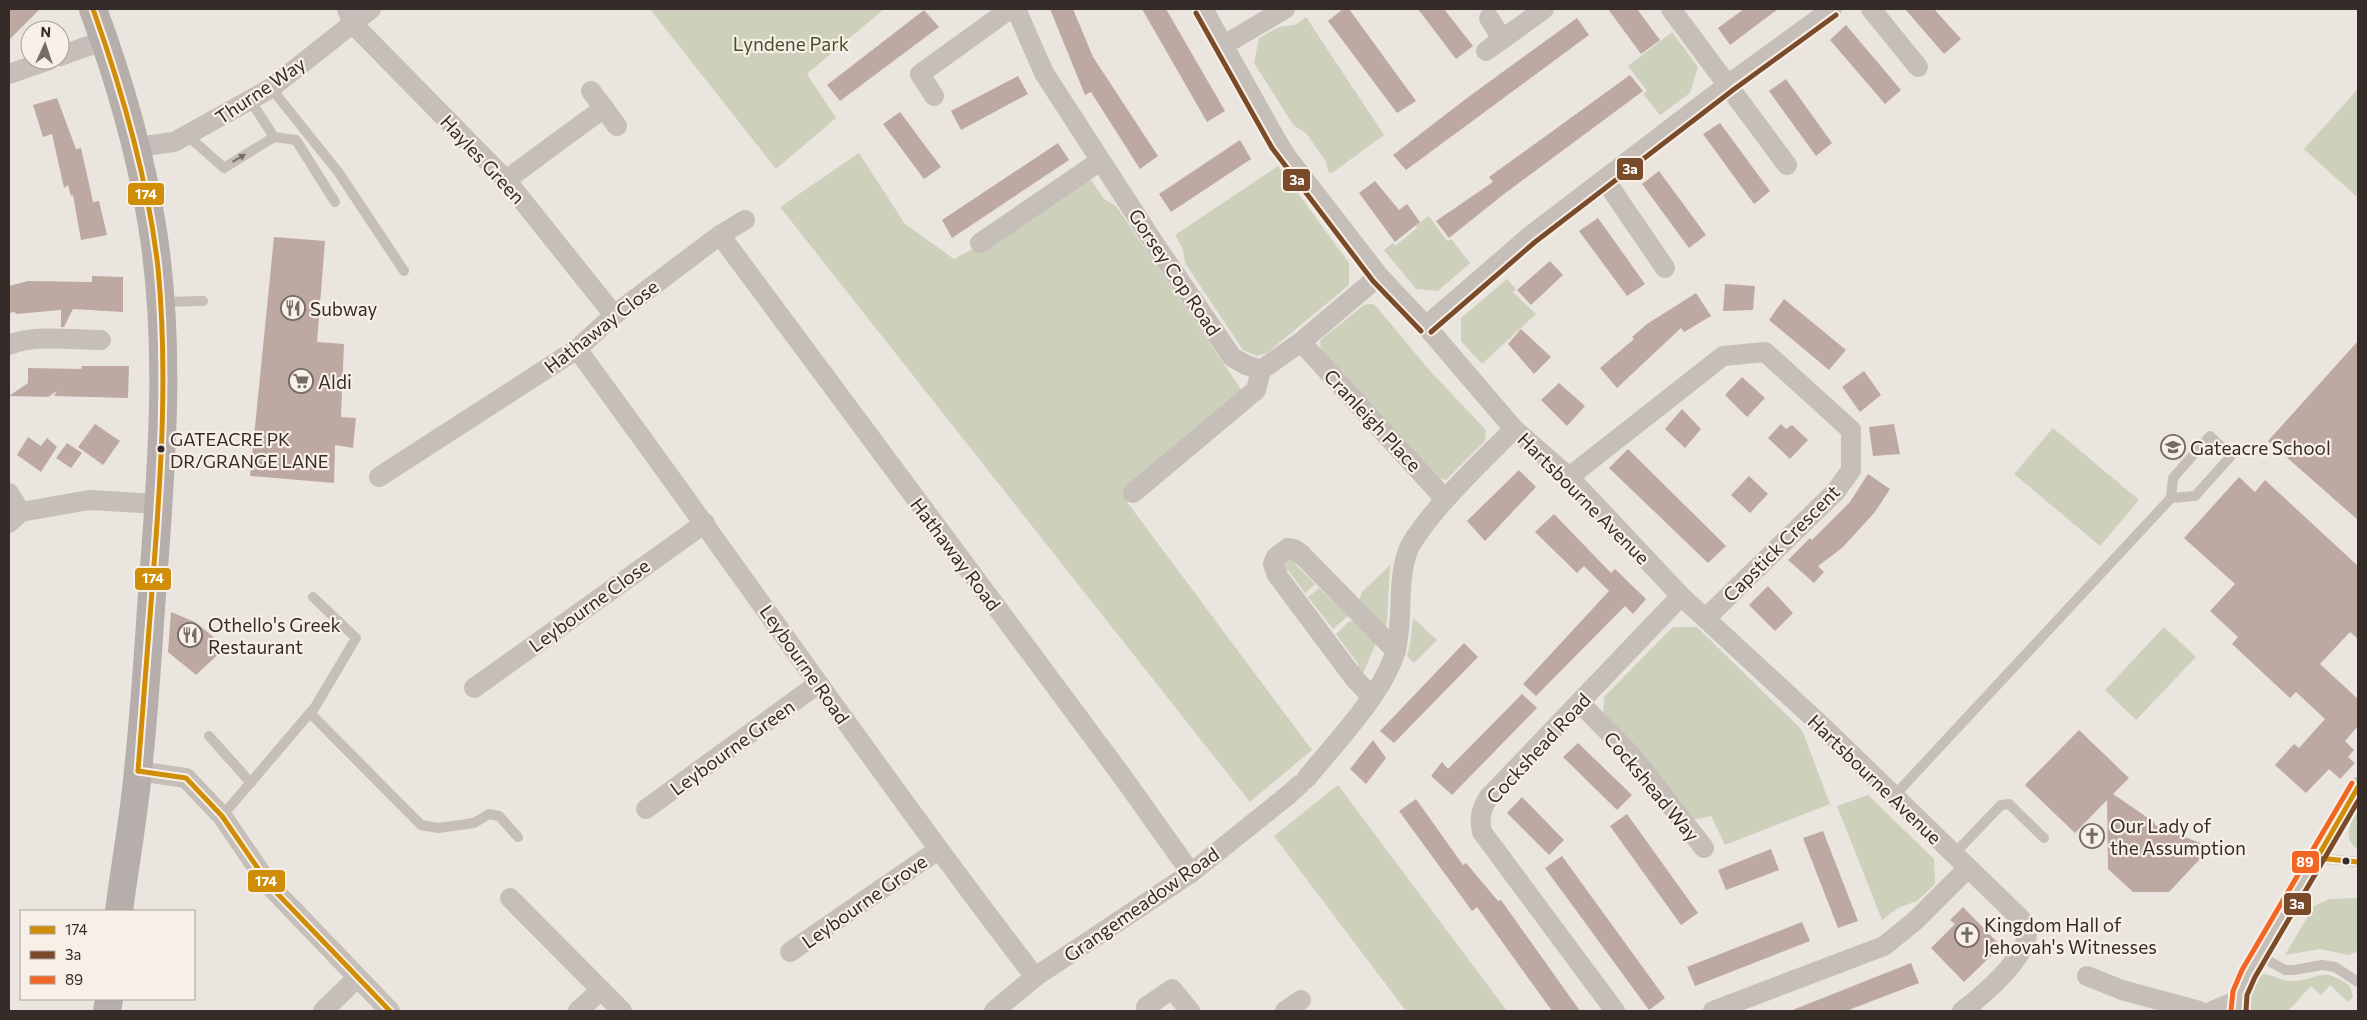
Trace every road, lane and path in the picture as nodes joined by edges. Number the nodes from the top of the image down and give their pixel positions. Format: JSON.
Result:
{"nodes":[{"id":1,"x":93,"y":9,"type":"edge"},
{"id":2,"x":372,"y":9,"type":"edge"},
{"id":3,"x":1010,"y":9,"type":"edge"},
{"id":4,"x":1016,"y":9,"type":"edge"},
{"id":5,"x":1203,"y":9,"type":"edge"},
{"id":6,"x":1285,"y":9,"type":"edge"},
{"id":7,"x":1544,"y":9,"type":"edge"},
{"id":8,"x":1832,"y":9,"type":"edge"},
{"id":9,"x":1871,"y":9,"type":"edge"},
{"id":10,"x":1676,"y":11,"type":"edge"},
{"id":11,"x":350,"y":16,"type":"edge"},
{"id":12,"x":1489,"y":18,"type":"dead end"},
{"id":13,"x":105,"y":40,"type":"junction"},
{"id":14,"x":1224,"y":45,"type":"junction"},
{"id":15,"x":70,"y":52,"type":"edge"},
{"id":16,"x":1918,"y":68,"type":"dead end"},
{"id":17,"x":1729,"y":84,"type":"junction"},
{"id":18,"x":271,"y":88,"type":"junction"},
{"id":19,"x":591,"y":91,"type":"dead end"},
{"id":20,"x":934,"y":96,"type":"dead end"},
{"id":21,"x":250,"y":100,"type":"junction"},
{"id":22,"x":604,"y":108,"type":"junction"},
{"id":23,"x":617,"y":126,"type":"dead end"},
{"id":24,"x":188,"y":136,"type":"junction"},
{"id":25,"x":274,"y":137,"type":"junction"},
{"id":26,"x":137,"y":147,"type":"junction"},
{"id":27,"x":1100,"y":161,"type":"junction"},
{"id":28,"x":1787,"y":165,"type":"dead end"},
{"id":29,"x":506,"y":180,"type":"junction"},
{"id":30,"x":1605,"y":180,"type":"junction"},
{"id":31,"x":335,"y":202,"type":"dead end"},
{"id":32,"x":745,"y":220,"type":"dead end"},
{"id":33,"x":720,"y":236,"type":"junction"},
{"id":34,"x":980,"y":243,"type":"dead end"},
{"id":35,"x":1664,"y":268,"type":"dead end"},
{"id":36,"x":404,"y":271,"type":"dead end"},
{"id":37,"x":1379,"y":276,"type":"junction"},
{"id":38,"x":203,"y":301,"type":"dead end"},
{"id":39,"x":161,"y":302,"type":"junction"},
{"id":40,"x":614,"y":315,"type":"junction"},
{"id":41,"x":1426,"y":326,"type":"junction"},
{"id":42,"x":101,"y":340,"type":"dead end"},
{"id":43,"x":1301,"y":342,"type":"junction"},
{"id":44,"x":9,"y":345,"type":"edge"},
{"id":45,"x":578,"y":349,"type":"junction"},
{"id":46,"x":1261,"y":370,"type":"junction"},
{"id":47,"x":1514,"y":429,"type":"junction"},
{"id":48,"x":378,"y":477,"type":"dead end"},
{"id":49,"x":1569,"y":477,"type":"junction"},
{"id":50,"x":9,"y":493,"type":"edge"},
{"id":51,"x":1133,"y":493,"type":"dead end"},
{"id":52,"x":2171,"y":498,"type":"junction"},
{"id":53,"x":1445,"y":499,"type":"junction"},
{"id":54,"x":159,"y":504,"type":"junction"},
{"id":55,"x":15,"y":517,"type":"edge"},
{"id":56,"x":705,"y":522,"type":"junction"},
{"id":57,"x":313,"y":596,"type":"dead end"},
{"id":58,"x":1681,"y":596,"type":"junction"},
{"id":59,"x":1706,"y":618,"type":"junction"},
{"id":60,"x":1396,"y":651,"type":"junction"},
{"id":61,"x":818,"y":684,"type":"junction"},
{"id":62,"x":474,"y":688,"type":"dead end"},
{"id":63,"x":1372,"y":697,"type":"junction"},
{"id":64,"x":1580,"y":704,"type":"junction"},
{"id":65,"x":310,"y":713,"type":"junction"},
{"id":66,"x":208,"y":736,"type":"dead end"},
{"id":67,"x":138,"y":771,"type":"junction"},
{"id":68,"x":1306,"y":779,"type":"tunnel mouth"},
{"id":69,"x":251,"y":783,"type":"junction"},
{"id":70,"x":2358,"y":786,"type":"edge"},
{"id":71,"x":1288,"y":796,"type":"tunnel mouth"},
{"id":72,"x":1894,"y":796,"type":"junction"},
{"id":73,"x":646,"y":809,"type":"dead end"},
{"id":74,"x":222,"y":816,"type":"junction"},
{"id":75,"x":518,"y":837,"type":"dead end"},
{"id":76,"x":2044,"y":838,"type":"dead end"},
{"id":77,"x":1704,"y":848,"type":"dead end"},
{"id":78,"x":938,"y":850,"type":"junction"},
{"id":79,"x":1953,"y":855,"type":"junction"},
{"id":80,"x":2317,"y":858,"type":"junction"},
{"id":81,"x":2358,"y":862,"type":"edge"},
{"id":82,"x":1968,"y":869,"type":"junction"},
{"id":83,"x":1191,"y":873,"type":"junction"},
{"id":84,"x":510,"y":898,"type":"dead end"},
{"id":85,"x":119,"y":910,"type":"edge"},
{"id":86,"x":790,"y":952,"type":"dead end"},
{"id":87,"x":2260,"y":956,"type":"junction"},
{"id":88,"x":2087,"y":976,"type":"dead end"},
{"id":89,"x":1035,"y":977,"type":"junction"},
{"id":90,"x":357,"y":978,"type":"junction"},
{"id":91,"x":2358,"y":982,"type":"edge"},
{"id":92,"x":600,"y":990,"type":"junction"},
{"id":93,"x":1301,"y":1000,"type":"dead end"},
{"id":94,"x":2239,"y":1005,"type":"edge"},
{"id":95,"x":1972,"y":1008,"type":"edge"},
{"id":96,"x":323,"y":1011,"type":"edge"},
{"id":97,"x":390,"y":1011,"type":"edge"},
{"id":98,"x":578,"y":1011,"type":"edge"},
{"id":99,"x":622,"y":1011,"type":"edge"},
{"id":100,"x":994,"y":1011,"type":"edge"},
{"id":101,"x":1148,"y":1011,"type":"edge"},
{"id":102,"x":1190,"y":1011,"type":"edge"},
{"id":103,"x":1285,"y":1011,"type":"edge"},
{"id":104,"x":1615,"y":1011,"type":"edge"},
{"id":105,"x":1712,"y":1011,"type":"edge"},
{"id":106,"x":2199,"y":1011,"type":"edge"},
{"id":107,"x":2212,"y":1011,"type":"edge"}],
"edges":[{"from":1,"to":13,"type":"street"},
{"from":2,"to":11,"type":"street","name":"Thurne Way"},
{"from":3,"to":20,"type":"street"},
{"from":4,"to":27,"type":"street","name":"Gorsey Cop Road"},
{"from":5,"to":14,"type":"street","name":"Hartsbourne Avenue"},
{"from":6,"to":14,"type":"street"},
{"from":7,"to":12,"type":"street"},
{"from":8,"to":17,"type":"street"},
{"from":9,"to":16,"type":"street"},
{"from":10,"to":17,"type":"street"},
{"from":11,"to":18,"type":"street","name":"Thurne Way"},
{"from":11,"to":29,"type":"street","name":"Hayles Green"},
{"from":13,"to":15,"type":"street"},
{"from":13,"to":26,"type":"street"},
{"from":14,"to":37,"type":"street","name":"Hartsbourne Avenue"},
{"from":17,"to":28,"type":"street"},
{"from":17,"to":30,"type":"street"},
{"from":18,"to":21,"type":"street","name":"Thurne Way"},
{"from":18,"to":36,"type":"lane"},
{"from":19,"to":22,"type":"street"},
{"from":21,"to":24,"type":"street","name":"Thurne Way"},
{"from":21,"to":25,"type":"lane"},
{"from":22,"to":23,"type":"street"},
{"from":22,"to":29,"type":"street"},
{"from":24,"to":25,"type":"lane","one_way":true},
{"from":24,"to":26,"type":"street","name":"Thurne Way"},
{"from":25,"to":31,"type":"lane"},
{"from":26,"to":39,"type":"street"},
{"from":27,"to":34,"type":"street"},
{"from":27,"to":46,"type":"street","name":"Gorsey Cop Road"},
{"from":29,"to":40,"type":"street","name":"Hayles Green"},
{"from":30,"to":35,"type":"street"},
{"from":30,"to":41,"type":"street"},
{"from":32,"to":33,"type":"street","name":"Hathaway Close"},
{"from":33,"to":40,"type":"street","name":"Hathaway Close"},
{"from":33,"to":83,"type":"street","name":"Hathaway Road"},
{"from":37,"to":41,"type":"street","name":"Hartsbourne Avenue"},
{"from":37,"to":43,"type":"street"},
{"from":38,"to":39,"type":"lane"},
{"from":39,"to":54,"type":"street"},
{"from":40,"to":45,"type":"street","name":"Hathaway Close"},
{"from":41,"to":47,"type":"street","name":"Hartsbourne Avenue"},
{"from":42,"to":44,"type":"street"},
{"from":43,"to":46,"type":"street"},
{"from":43,"to":53,"type":"street","name":"Cranleigh Place"},
{"from":45,"to":48,"type":"street","name":"Hathaway Close"},
{"from":45,"to":56,"type":"street","name":"Leybourne Road"},
{"from":46,"to":51,"type":"street"},
{"from":47,"to":49,"type":"street","name":"Hartsbourne Avenue"},
{"from":47,"to":53,"type":"street"},
{"from":49,"to":58,"type":"street","name":"Hartsbourne Avenue"},
{"from":49,"to":59,"type":"street","name":"Capstick Crescent"},
{"from":50,"to":55,"type":"street"},
{"from":52,"to":52,"type":"lane"},
{"from":52,"to":72,"type":"lane"},
{"from":53,"to":60,"type":"street"},
{"from":54,"to":55,"type":"street"},
{"from":54,"to":67,"type":"street"},
{"from":56,"to":61,"type":"street","name":"Leybourne Road"},
{"from":56,"to":62,"type":"street","name":"Leybourne Close"},
{"from":57,"to":65,"type":"lane"},
{"from":58,"to":59,"type":"street","name":"Hartsbourne Avenue"},
{"from":58,"to":64,"type":"street","name":"Cockshead Road"},
{"from":59,"to":72,"type":"street","name":"Hartsbourne Avenue"},
{"from":60,"to":63,"type":"street"},
{"from":60,"to":63,"type":"street"},
{"from":61,"to":73,"type":"street","name":"Leybourne Green"},
{"from":61,"to":78,"type":"street","name":"Leybourne Road"},
{"from":63,"to":68,"type":"street"},
{"from":64,"to":77,"type":"street","name":"Cockshead Way"},
{"from":64,"to":104,"type":"street","name":"Cockshead Road"},
{"from":65,"to":69,"type":"lane"},
{"from":65,"to":75,"type":"lane"},
{"from":66,"to":69,"type":"lane"},
{"from":67,"to":74,"type":"street"},
{"from":67,"to":85,"type":"street"},
{"from":69,"to":74,"type":"lane"},
{"from":70,"to":80,"type":"street"},
{"from":71,"to":83,"type":"street","name":"Grangemeadow Road"},
{"from":72,"to":79,"type":"street","name":"Hartsbourne Avenue"},
{"from":74,"to":90,"type":"street"},
{"from":76,"to":79,"type":"lane"},
{"from":78,"to":86,"type":"street","name":"Leybourne Grove"},
{"from":78,"to":89,"type":"street","name":"Leybourne Road"},
{"from":79,"to":82,"type":"street","name":"Hartsbourne Avenue"},
{"from":80,"to":81,"type":"lane"},
{"from":80,"to":87,"type":"street"},
{"from":82,"to":95,"type":"street","name":"Hartsbourne Avenue"},
{"from":82,"to":105,"type":"street"},
{"from":83,"to":89,"type":"street","name":"Grangemeadow Road"},
{"from":84,"to":92,"type":"street"},
{"from":87,"to":91,"type":"lane"},
{"from":87,"to":94,"type":"street"},
{"from":88,"to":106,"type":"street"},
{"from":89,"to":100,"type":"street","name":"Grangemeadow Road"},
{"from":90,"to":96,"type":"street"},
{"from":90,"to":97,"type":"street"},
{"from":92,"to":98,"type":"street"},
{"from":92,"to":99,"type":"street"},
{"from":93,"to":103,"type":"street"},
{"from":94,"to":107,"type":"street"},
{"from":101,"to":102,"type":"street"}]}
